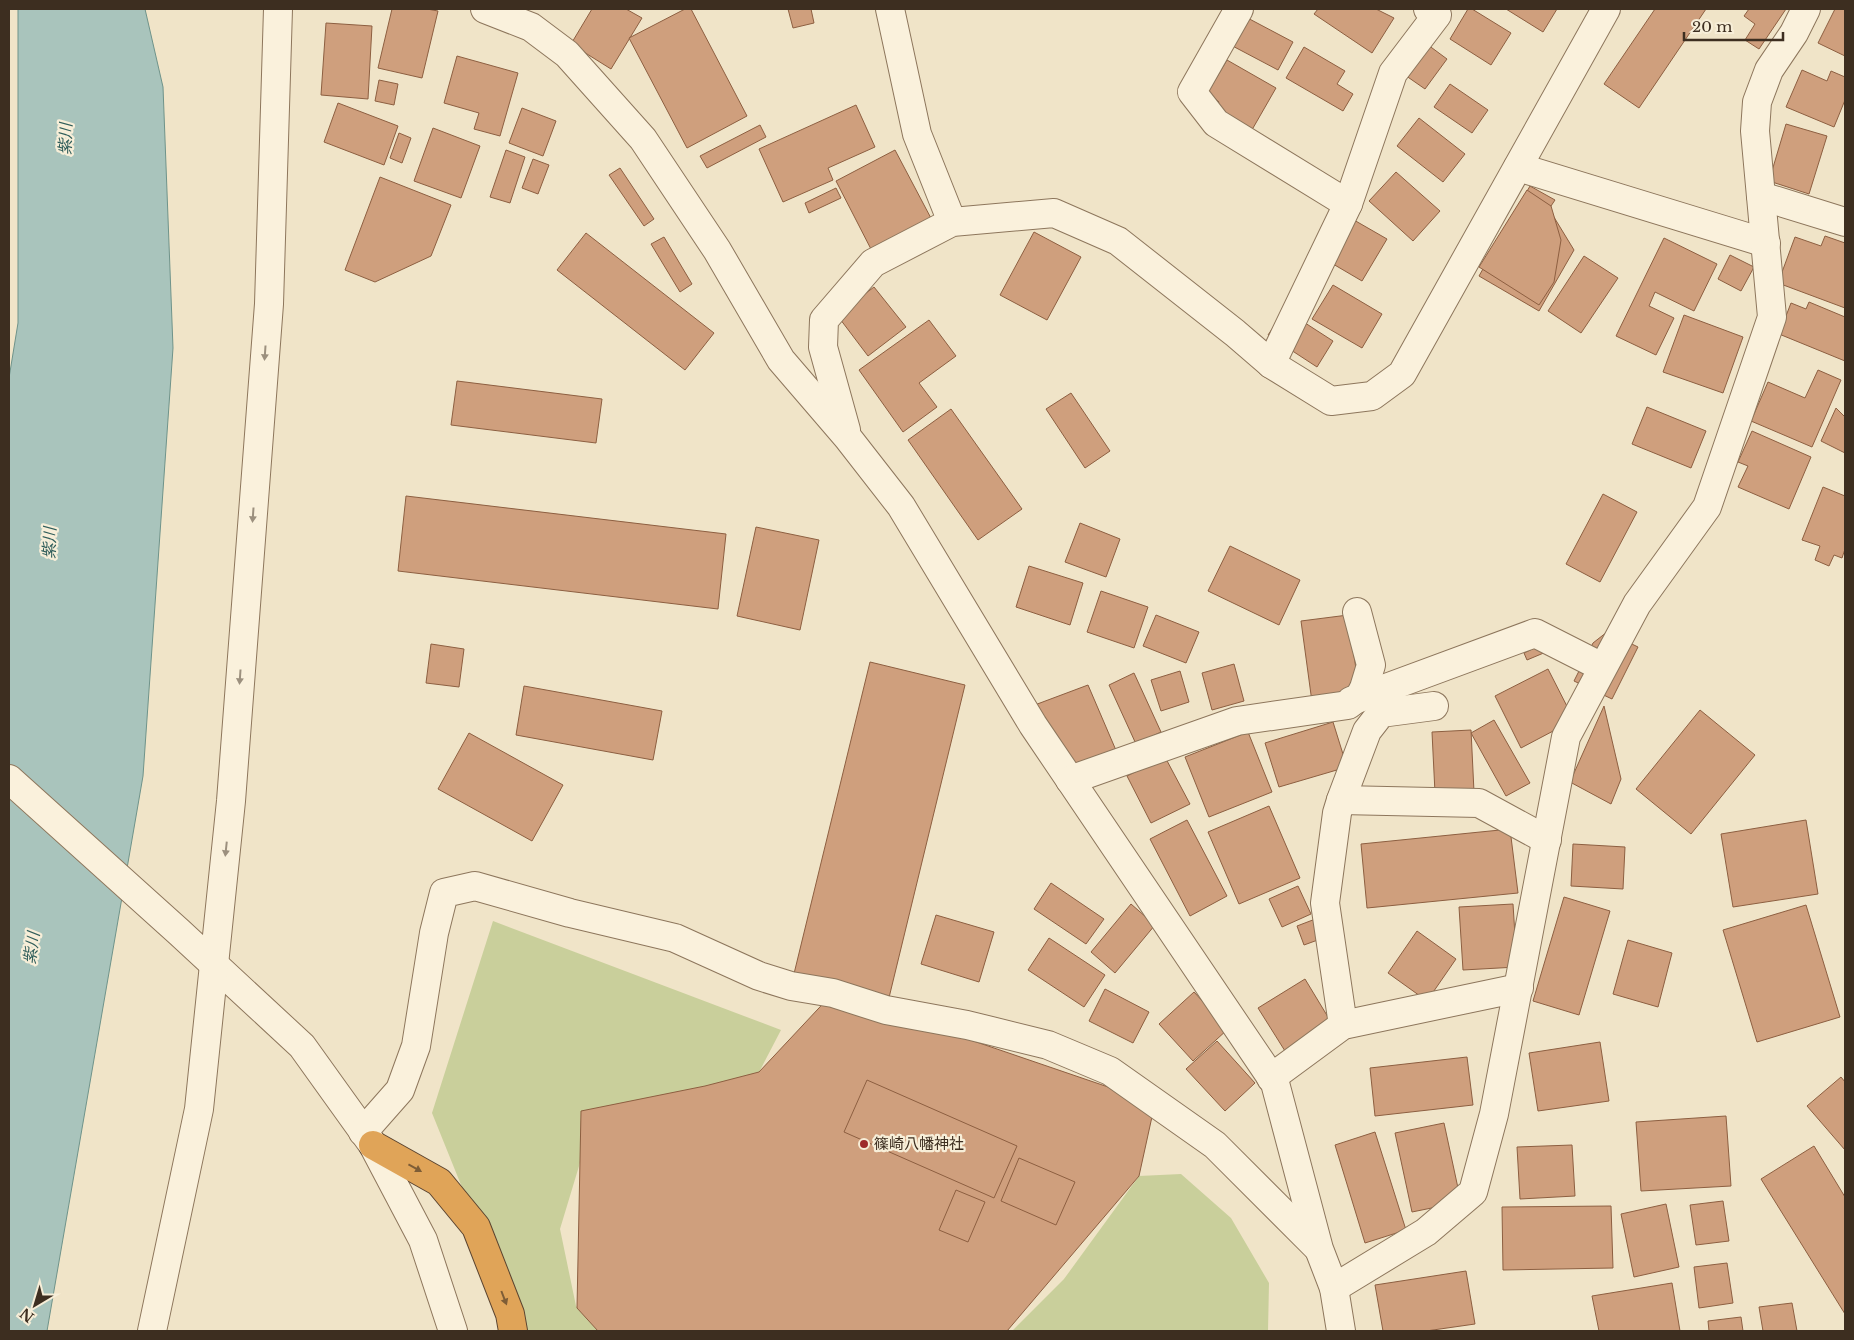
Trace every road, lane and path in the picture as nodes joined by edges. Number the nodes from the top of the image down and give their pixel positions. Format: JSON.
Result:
{"nodes":[{"id":1,"x":278,"y":9,"type":"edge"},
{"id":2,"x":485,"y":9,"type":"edge"},
{"id":3,"x":890,"y":9,"type":"edge"},
{"id":4,"x":1239,"y":9,"type":"edge"},
{"id":5,"x":1428,"y":9,"type":"edge"},
{"id":6,"x":1606,"y":9,"type":"edge"},
{"id":7,"x":1806,"y":9,"type":"edge"},
{"id":8,"x":531,"y":18,"type":"edge"},
{"id":9,"x":1518,"y":168,"type":"junction"},
{"id":10,"x":1761,"y":196,"type":"junction"},
{"id":11,"x":1348,"y":204,"type":"junction"},
{"id":12,"x":952,"y":222,"type":"junction"},
{"id":13,"x":1845,"y":222,"type":"edge"},
{"id":14,"x":1766,"y":243,"type":"junction"},
{"id":15,"x":1271,"y":364,"type":"junction"},
{"id":16,"x":848,"y":438,"type":"junction"},
{"id":17,"x":1357,"y":612,"type":"dead end"},
{"id":18,"x":1602,"y":667,"type":"junction"},
{"id":19,"x":1351,"y":701,"type":"junction"},
{"id":20,"x":1434,"y":706,"type":"dead end"},
{"id":21,"x":9,"y":779,"type":"edge"},
{"id":22,"x":1070,"y":780,"type":"junction"},
{"id":23,"x":1341,"y":800,"type":"junction"},
{"id":24,"x":1547,"y":840,"type":"junction"},
{"id":25,"x":213,"y":964,"type":"junction"},
{"id":26,"x":1519,"y":988,"type":"junction"},
{"id":27,"x":1344,"y":1025,"type":"junction"},
{"id":28,"x":1271,"y":1078,"type":"junction"},
{"id":29,"x":368,"y":1138,"type":"junction"},
{"id":30,"x":1319,"y":1249,"type":"junction"},
{"id":31,"x":1334,"y":1288,"type":"junction"},
{"id":32,"x":152,"y":1331,"type":"edge"},
{"id":33,"x":453,"y":1331,"type":"edge"},
{"id":34,"x":513,"y":1331,"type":"edge"},
{"id":35,"x":1341,"y":1331,"type":"edge"}],
"edges":[{"from":1,"to":25,"type":"street","one_way":true},
{"from":2,"to":8,"type":"street"},
{"from":3,"to":12,"type":"street"},
{"from":4,"to":11,"type":"street"},
{"from":5,"to":11,"type":"street"},
{"from":6,"to":9,"type":"street"},
{"from":7,"to":10,"type":"street"},
{"from":8,"to":16,"type":"street"},
{"from":9,"to":14,"type":"street"},
{"from":9,"to":15,"type":"street"},
{"from":10,"to":13,"type":"street"},
{"from":10,"to":14,"type":"street"},
{"from":11,"to":15,"type":"street"},
{"from":12,"to":15,"type":"street"},
{"from":12,"to":16,"type":"street"},
{"from":14,"to":18,"type":"street"},
{"from":16,"to":22,"type":"street"},
{"from":17,"to":19,"type":"street"},
{"from":18,"to":19,"type":"street"},
{"from":18,"to":24,"type":"street"},
{"from":19,"to":22,"type":"street"},
{"from":20,"to":23,"type":"street"},
{"from":21,"to":25,"type":"street"},
{"from":22,"to":28,"type":"street"},
{"from":23,"to":24,"type":"street"},
{"from":23,"to":27,"type":"street"},
{"from":24,"to":26,"type":"street"},
{"from":25,"to":29,"type":"street"},
{"from":25,"to":32,"type":"street"},
{"from":26,"to":27,"type":"street"},
{"from":26,"to":31,"type":"street"},
{"from":27,"to":28,"type":"street"},
{"from":28,"to":30,"type":"street"},
{"from":29,"to":30,"type":"street"},
{"from":29,"to":33,"type":"street"},
{"from":29,"to":34,"type":"highway","one_way":true},
{"from":30,"to":31,"type":"street"},
{"from":31,"to":35,"type":"street"}]}
